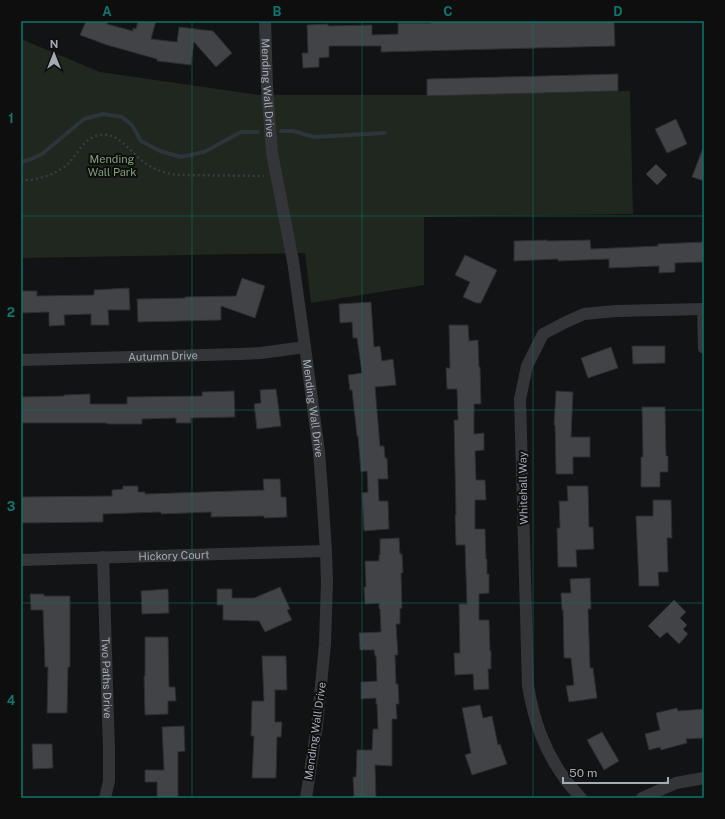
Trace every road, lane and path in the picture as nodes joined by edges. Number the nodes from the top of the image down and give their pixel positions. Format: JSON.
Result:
{"nodes":[{"id":1,"x":265,"y":21,"type":"edge"},
{"id":2,"x":276,"y":176,"type":"junction"},
{"id":3,"x":21,"y":180,"type":"edge"},
{"id":4,"x":704,"y":309,"type":"edge"},
{"id":5,"x":305,"y":347,"type":"junction"},
{"id":6,"x":704,"y":348,"type":"edge"},
{"id":7,"x":21,"y":360,"type":"edge"},
{"id":8,"x":326,"y":551,"type":"junction"},
{"id":9,"x":103,"y":557,"type":"junction"},
{"id":10,"x":21,"y":560,"type":"edge"},
{"id":11,"x":704,"y":778,"type":"edge"},
{"id":12,"x":105,"y":798,"type":"edge"},
{"id":13,"x":306,"y":798,"type":"edge"},
{"id":14,"x":581,"y":798,"type":"edge"},
{"id":15,"x":642,"y":798,"type":"edge"}],
"edges":[{"from":1,"to":2,"type":"street","name":"Mending Wall Drive"},
{"from":2,"to":3,"type":"path"},
{"from":2,"to":5,"type":"street","name":"Mending Wall Drive"},
{"from":4,"to":6,"type":"street"},
{"from":4,"to":14,"type":"street","name":"Whitehall Way"},
{"from":5,"to":7,"type":"street","name":"Autumn Drive"},
{"from":5,"to":8,"type":"street","name":"Mending Wall Drive"},
{"from":8,"to":9,"type":"street","name":"Hickory Court"},
{"from":8,"to":13,"type":"street","name":"Mending Wall Drive"},
{"from":9,"to":10,"type":"street","name":"Hickory Court"},
{"from":9,"to":12,"type":"street","name":"Two Paths Drive"},
{"from":11,"to":15,"type":"street"}]}
